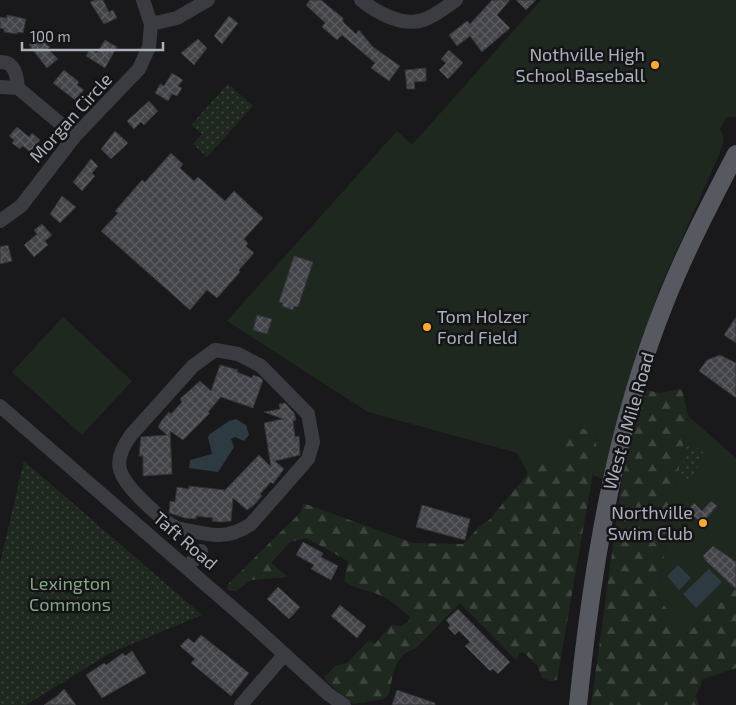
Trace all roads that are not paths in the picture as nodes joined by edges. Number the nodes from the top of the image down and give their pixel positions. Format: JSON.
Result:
{"nodes":[{"id":1,"x":143,"y":0,"type":"edge"},
{"id":2,"x":208,"y":0,"type":"edge"},
{"id":3,"x":361,"y":0,"type":"edge"},
{"id":4,"x":456,"y":0,"type":"edge"},
{"id":5,"x":151,"y":24,"type":"junction"},
{"id":6,"x":0,"y":62,"type":"edge"},
{"id":7,"x":0,"y":87,"type":"edge"},
{"id":8,"x":18,"y":88,"type":"junction"},
{"id":9,"x":76,"y":136,"type":"junction"},
{"id":10,"x":736,"y":154,"type":"edge"},
{"id":11,"x":0,"y":221,"type":"edge"},
{"id":12,"x":0,"y":406,"type":"edge"},
{"id":13,"x":227,"y":536,"type":"joint"},
{"id":14,"x":202,"y":551,"type":"dead end"},
{"id":15,"x":187,"y":568,"type":"junction"},
{"id":16,"x":284,"y":655,"type":"junction"},
{"id":17,"x":240,"y":705,"type":"edge"},
{"id":18,"x":344,"y":705,"type":"edge"},
{"id":19,"x":578,"y":705,"type":"edge"}],
"edges":[{"from":1,"to":5,"type":"street","name":"Morgan Circle"},
{"from":2,"to":5,"type":"street"},
{"from":3,"to":4,"type":"street"},
{"from":5,"to":9,"type":"street","name":"Morgan Circle"},
{"from":6,"to":8,"type":"street"},
{"from":7,"to":8,"type":"street"},
{"from":8,"to":9,"type":"street"},
{"from":9,"to":11,"type":"street","name":"Morgan Circle"},
{"from":10,"to":19,"type":"main road","name":"West 8 Mile Road"},
{"from":12,"to":15,"type":"street","name":"Taft Road"},
{"from":13,"to":13,"type":"street"},
{"from":14,"to":15,"type":"street"},
{"from":15,"to":16,"type":"street","name":"Taft Road"},
{"from":16,"to":17,"type":"street"},
{"from":16,"to":18,"type":"street","name":"Taft Road"}]}
